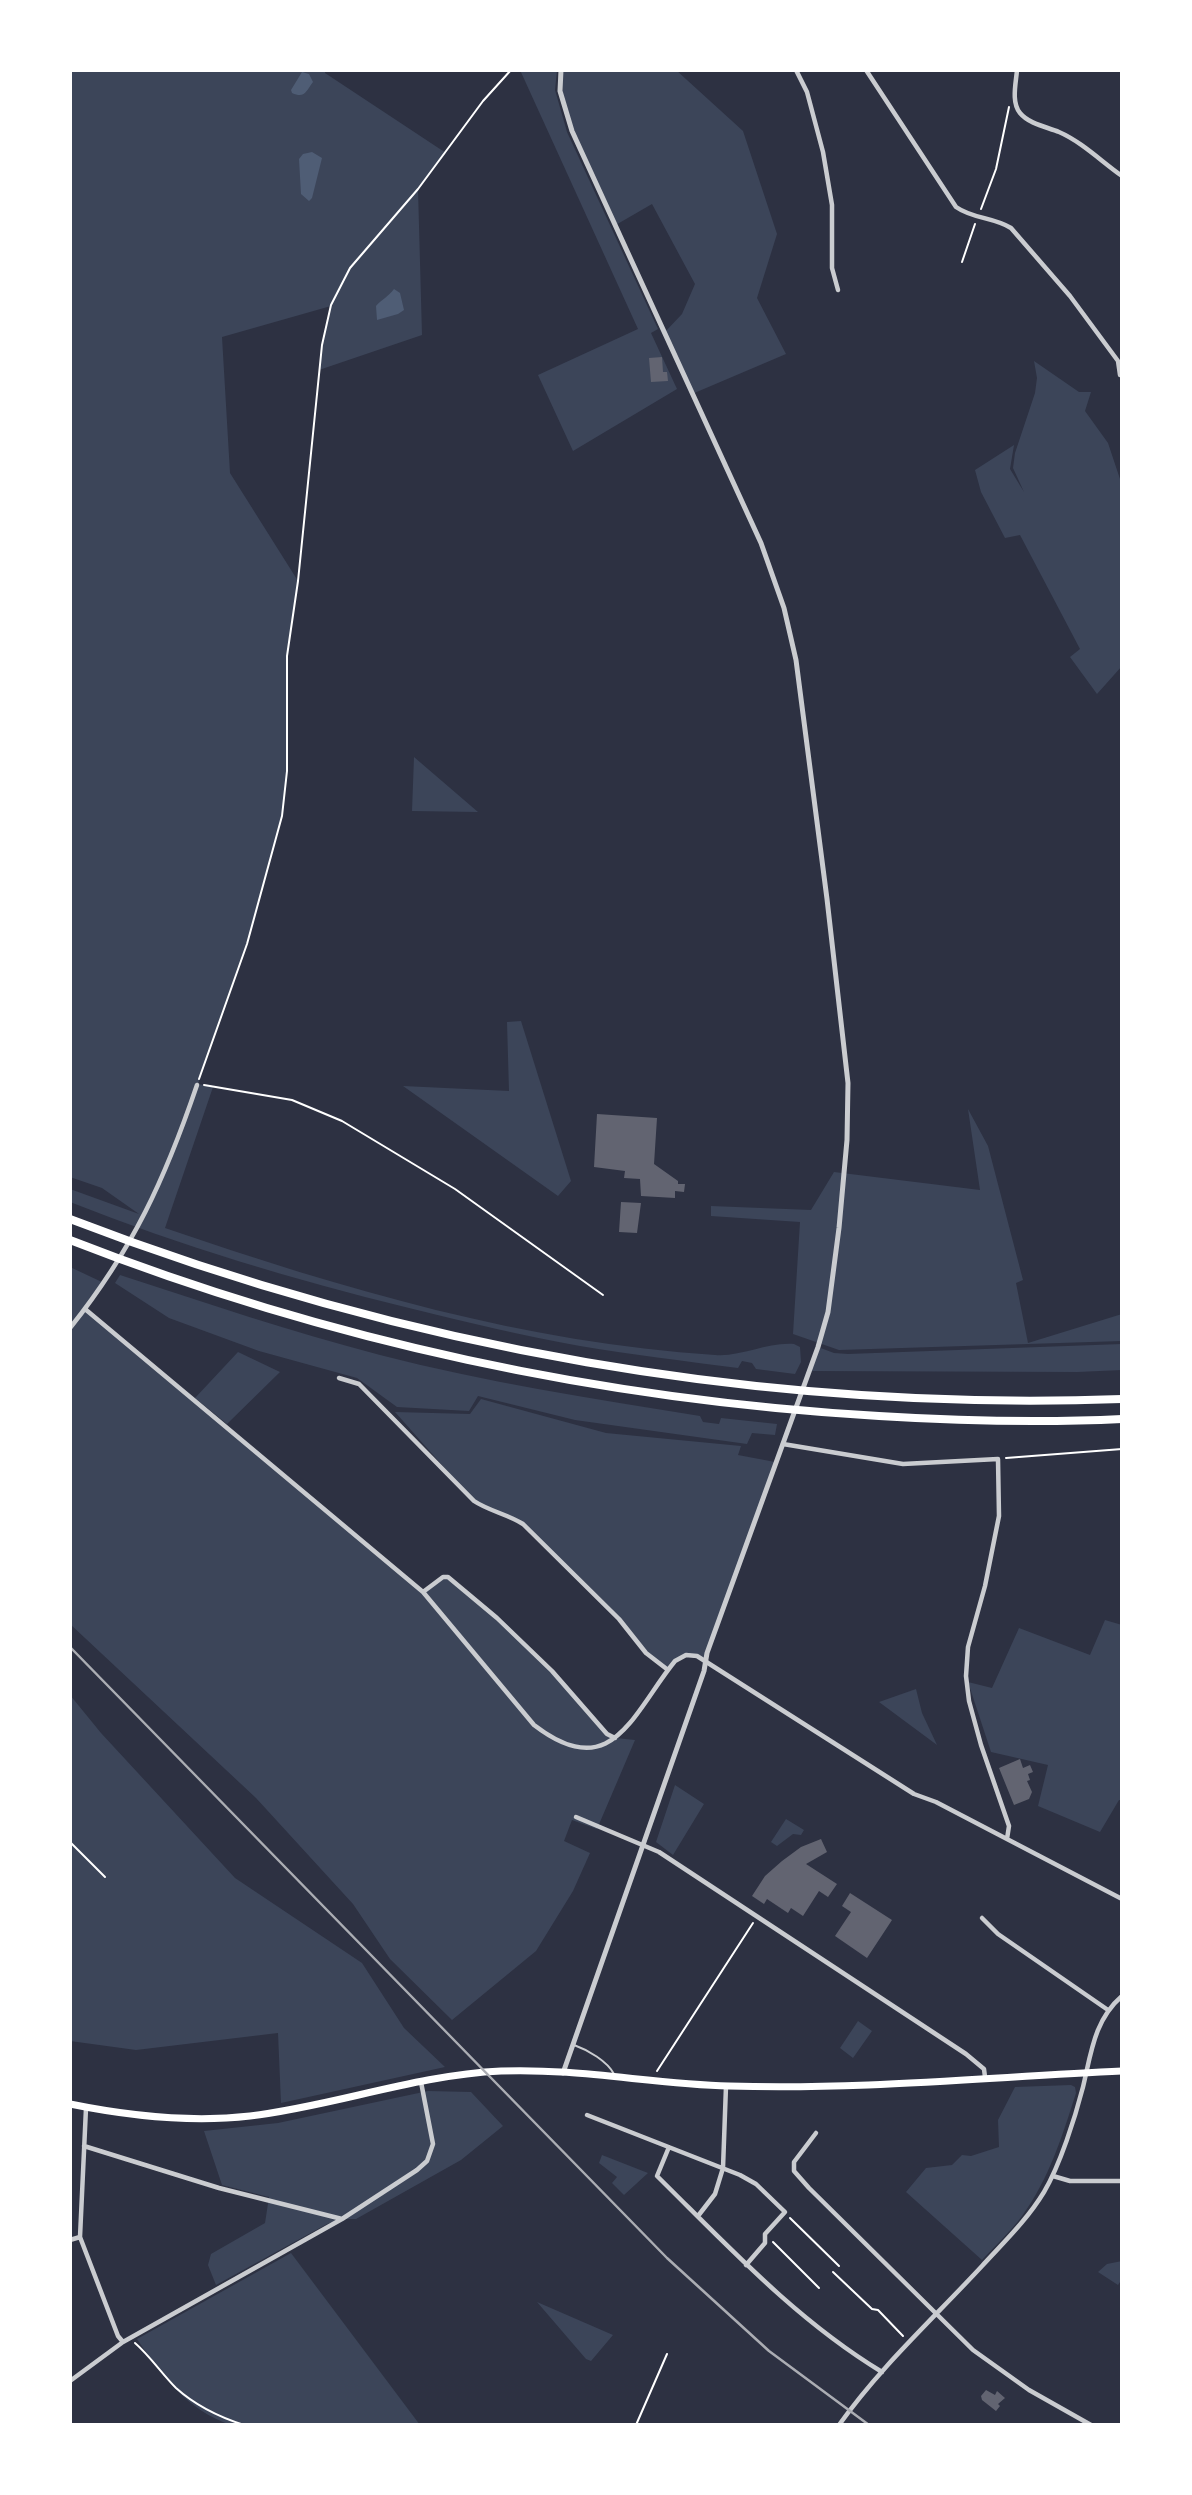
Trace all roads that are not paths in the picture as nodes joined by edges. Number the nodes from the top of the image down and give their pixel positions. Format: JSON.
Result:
{"nodes":[{"id":1,"x":561,"y":70,"type":"edge"},
{"id":2,"x":796,"y":70,"type":"edge"},
{"id":3,"x":866,"y":70,"type":"edge"},
{"id":4,"x":1017,"y":70,"type":"edge"},
{"id":5,"x":1122,"y":176,"type":"edge"},
{"id":6,"x":838,"y":290,"type":"dead end"},
{"id":7,"x":1120,"y":375,"type":"dead end"},
{"id":8,"x":197,"y":1085,"type":"road end"},
{"id":9,"x":70,"y":1219,"type":"edge"},
{"id":10,"x":70,"y":1240,"type":"edge"},
{"id":11,"x":85,"y":1309,"type":"junction"},
{"id":12,"x":70,"y":1328,"type":"edge"},
{"id":13,"x":339,"y":1378,"type":"dead end"},
{"id":14,"x":1122,"y":1399,"type":"edge"},
{"id":15,"x":1121,"y":1419,"type":"edge"},
{"id":16,"x":783,"y":1444,"type":"junction"},
{"id":17,"x":423,"y":1592,"type":"junction"},
{"id":18,"x":706,"y":1661,"type":"junction"},
{"id":19,"x":668,"y":1670,"type":"junction"},
{"id":20,"x":616,"y":1738,"type":"junction"},
{"id":21,"x":576,"y":1817,"type":"dead end"},
{"id":22,"x":1007,"y":1839,"type":"junction"},
{"id":23,"x":643,"y":1843,"type":"junction"},
{"id":24,"x":1122,"y":1899,"type":"edge"},
{"id":25,"x":982,"y":1918,"type":"dead end"},
{"id":26,"x":1122,"y":1996,"type":"edge"},
{"id":27,"x":1109,"y":2010,"type":"junction"},
{"id":28,"x":572,"y":2045,"type":"junction"},
{"id":29,"x":1122,"y":2071,"type":"edge"},
{"id":30,"x":563,"y":2073,"type":"junction"},
{"id":31,"x":1086,"y":2073,"type":"junction"},
{"id":32,"x":985,"y":2077,"type":"junction"},
{"id":33,"x":616,"y":2078,"type":"junction"},
{"id":34,"x":421,"y":2081,"type":"junction"},
{"id":35,"x":726,"y":2086,"type":"junction"},
{"id":36,"x":70,"y":2104,"type":"edge"},
{"id":37,"x":87,"y":2107,"type":"junction"},
{"id":38,"x":587,"y":2115,"type":"dead end"},
{"id":39,"x":816,"y":2133,"type":"dead end"},
{"id":40,"x":83,"y":2146,"type":"junction"},
{"id":41,"x":669,"y":2147,"type":"junction"},
{"id":42,"x":723,"y":2168,"type":"junction"},
{"id":43,"x":1053,"y":2176,"type":"junction"},
{"id":44,"x":1122,"y":2181,"type":"edge"},
{"id":45,"x":698,"y":2216,"type":"junction"},
{"id":46,"x":342,"y":2219,"type":"junction"},
{"id":47,"x":80,"y":2237,"type":"junction"},
{"id":48,"x":70,"y":2239,"type":"edge"},
{"id":49,"x":746,"y":2266,"type":"junction"},
{"id":50,"x":936,"y":2315,"type":"junction"},
{"id":51,"x":123,"y":2342,"type":"junction"},
{"id":52,"x":882,"y":2372,"type":"junction"},
{"id":53,"x":70,"y":2381,"type":"edge"},
{"id":54,"x":839,"y":2425,"type":"edge"},
{"id":55,"x":1091,"y":2425,"type":"edge"}],
"edges":[{"from":1,"to":16,"type":"street"},
{"from":2,"to":6,"type":"street"},
{"from":3,"to":7,"type":"street"},
{"from":4,"to":5,"type":"street"},
{"from":8,"to":11,"type":"street"},
{"from":9,"to":14,"type":"highway"},
{"from":10,"to":15,"type":"highway"},
{"from":11,"to":12,"type":"street"},
{"from":11,"to":17,"type":"street"},
{"from":13,"to":19,"type":"street"},
{"from":16,"to":18,"type":"street"},
{"from":16,"to":22,"type":"street"},
{"from":17,"to":20,"type":"street"},
{"from":17,"to":20,"type":"street"},
{"from":18,"to":19,"type":"street"},
{"from":18,"to":22,"type":"street"},
{"from":18,"to":23,"type":"street"},
{"from":19,"to":20,"type":"street"},
{"from":21,"to":23,"type":"street"},
{"from":22,"to":24,"type":"street"},
{"from":23,"to":28,"type":"street"},
{"from":23,"to":32,"type":"street"},
{"from":25,"to":27,"type":"street"},
{"from":26,"to":27,"type":"street"},
{"from":27,"to":31,"type":"street"},
{"from":28,"to":30,"type":"street"},
{"from":28,"to":33,"type":"lane"},
{"from":29,"to":31,"type":"main road"},
{"from":30,"to":33,"type":"main road"},
{"from":30,"to":34,"type":"main road"},
{"from":31,"to":32,"type":"main road"},
{"from":31,"to":43,"type":"street"},
{"from":32,"to":35,"type":"main road"},
{"from":33,"to":35,"type":"main road"},
{"from":34,"to":37,"type":"main road"},
{"from":34,"to":46,"type":"street"},
{"from":35,"to":42,"type":"street"},
{"from":36,"to":37,"type":"main road"},
{"from":37,"to":40,"type":"street"},
{"from":38,"to":41,"type":"street"},
{"from":39,"to":50,"type":"street"},
{"from":40,"to":46,"type":"street"},
{"from":40,"to":47,"type":"street"},
{"from":41,"to":42,"type":"street"},
{"from":41,"to":45,"type":"street"},
{"from":42,"to":45,"type":"street"},
{"from":42,"to":49,"type":"street"},
{"from":43,"to":44,"type":"street"},
{"from":43,"to":50,"type":"street"},
{"from":45,"to":49,"type":"street"},
{"from":46,"to":51,"type":"street"},
{"from":47,"to":48,"type":"street"},
{"from":47,"to":51,"type":"street"},
{"from":49,"to":52,"type":"street"},
{"from":50,"to":52,"type":"street"},
{"from":50,"to":55,"type":"street"},
{"from":51,"to":53,"type":"street"},
{"from":52,"to":54,"type":"street"}]}
